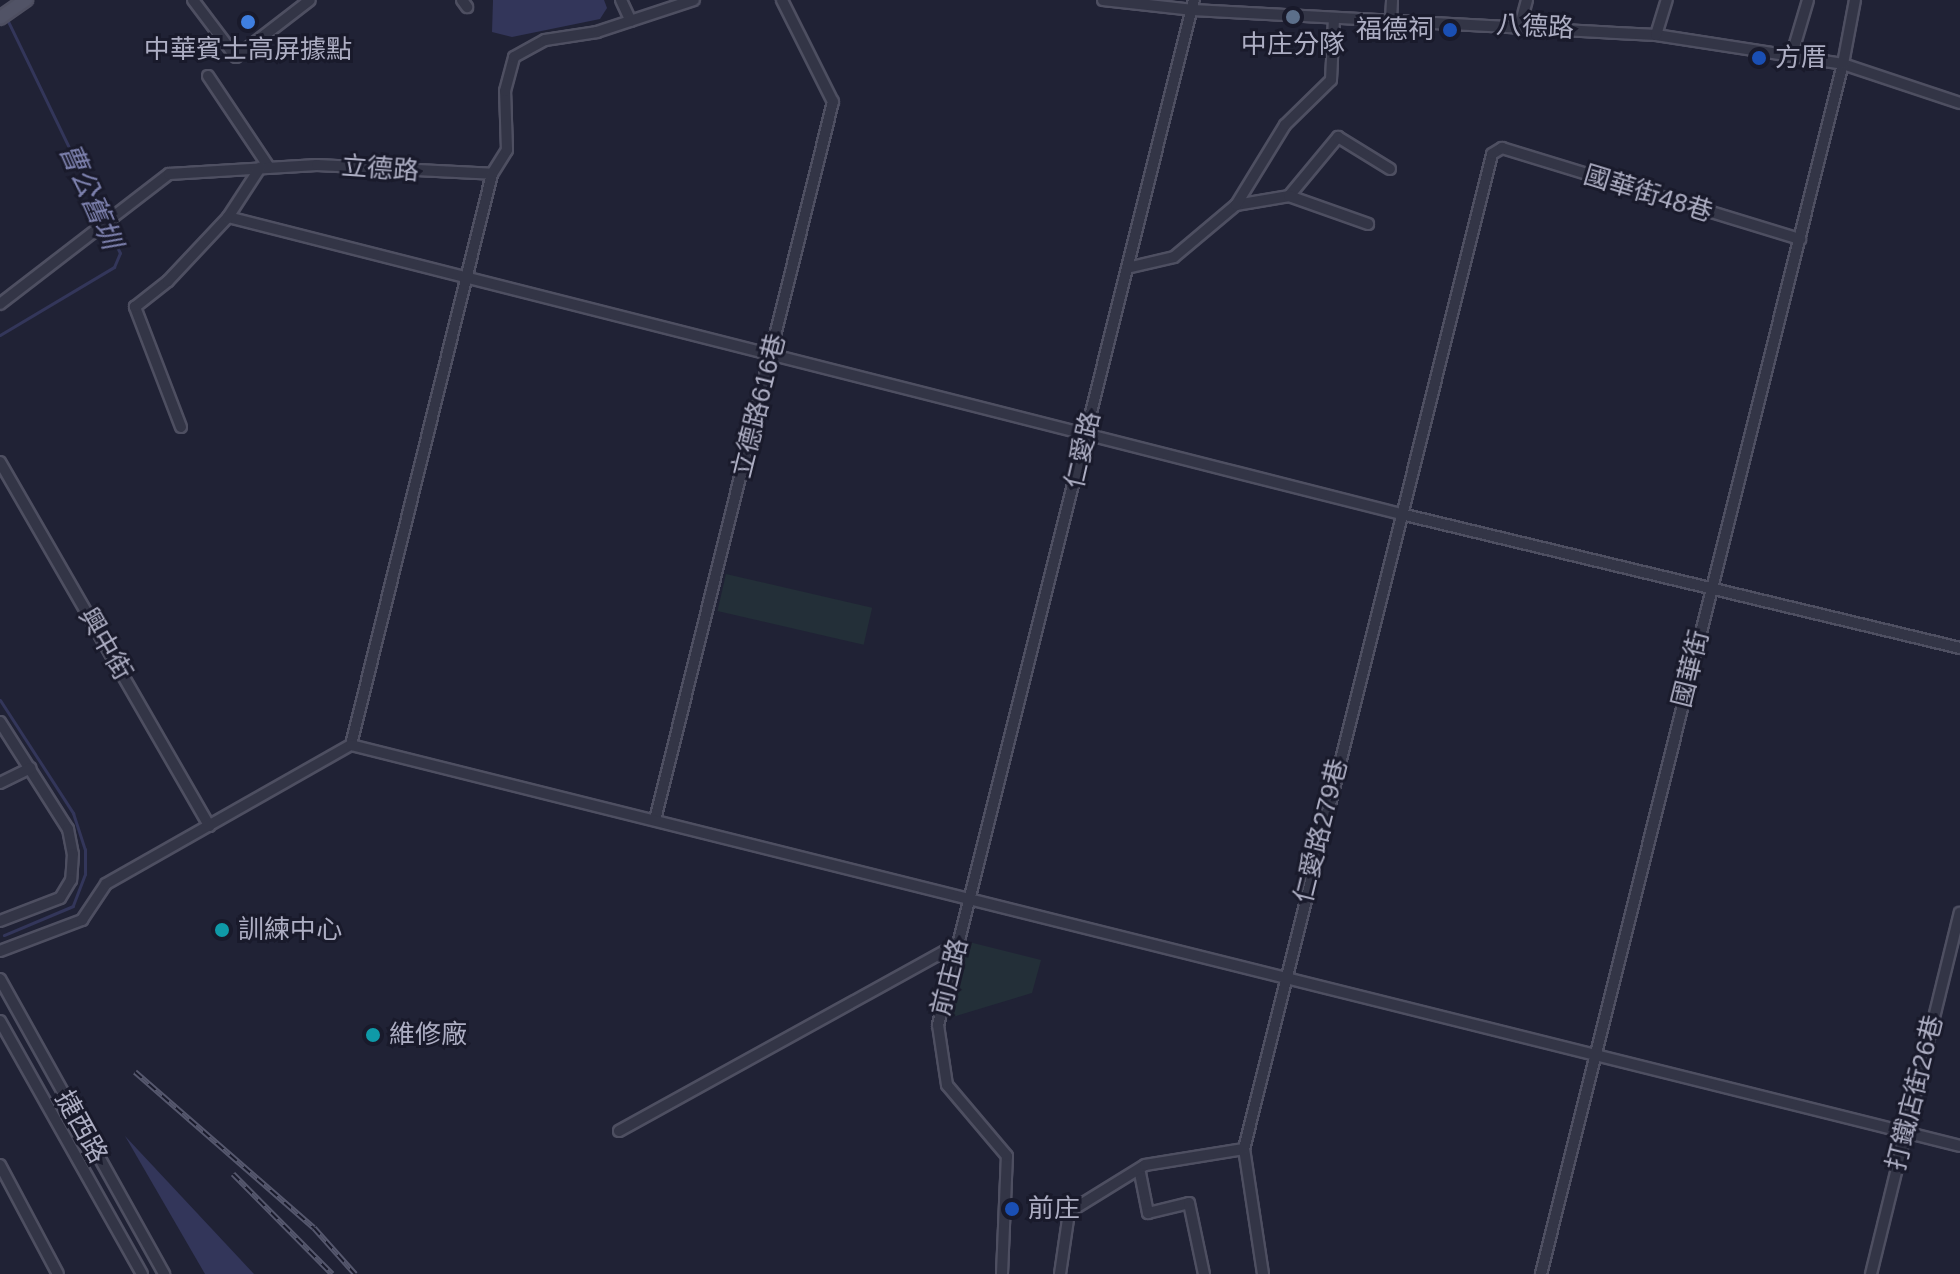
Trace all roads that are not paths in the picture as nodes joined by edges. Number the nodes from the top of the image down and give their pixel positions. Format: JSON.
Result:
{"nodes":[{"id":1,"x":26,"y":0,"type":"edge"},
{"id":2,"x":193,"y":0,"type":"edge"},
{"id":3,"x":310,"y":0,"type":"edge"},
{"id":4,"x":621,"y":0,"type":"edge"},
{"id":5,"x":694,"y":0,"type":"edge"},
{"id":6,"x":782,"y":0,"type":"edge"},
{"id":7,"x":1103,"y":0,"type":"edge"},
{"id":8,"x":1392,"y":0,"type":"edge"},
{"id":9,"x":1527,"y":0,"type":"edge"},
{"id":10,"x":1667,"y":0,"type":"edge"},
{"id":11,"x":1808,"y":0,"type":"edge"},
{"id":12,"x":1855,"y":0,"type":"edge"},
{"id":13,"x":1194,"y":5,"type":"edge"},
{"id":14,"x":5,"y":14,"type":"edge"},
{"id":15,"x":1334,"y":18,"type":"junction"},
{"id":16,"x":1391,"y":20,"type":"junction"},
{"id":17,"x":631,"y":21,"type":"junction"},
{"id":18,"x":1520,"y":26,"type":"junction"},
{"id":19,"x":1656,"y":35,"type":"junction"},
{"id":20,"x":1792,"y":54,"type":"junction"},
{"id":21,"x":1843,"y":64,"type":"junction"},
{"id":22,"x":208,"y":76,"type":"dead end"},
{"id":23,"x":1960,"y":103,"type":"edge"},
{"id":24,"x":1497,"y":148,"type":"joint"},
{"id":25,"x":264,"y":167,"type":"junction"},
{"id":26,"x":1390,"y":169,"type":"dead end"},
{"id":27,"x":492,"y":174,"type":"junction"},
{"id":28,"x":1289,"y":196,"type":"junction"},
{"id":29,"x":1236,"y":205,"type":"junction"},
{"id":30,"x":228,"y":217,"type":"junction"},
{"id":31,"x":1368,"y":224,"type":"dead end"},
{"id":32,"x":1800,"y":239,"type":"junction"},
{"id":33,"x":1127,"y":268,"type":"junction"},
{"id":34,"x":466,"y":278,"type":"junction"},
{"id":35,"x":0,"y":304,"type":"edge"},
{"id":36,"x":772,"y":355,"type":"junction"},
{"id":37,"x":181,"y":427,"type":"dead end"},
{"id":38,"x":1086,"y":434,"type":"junction"},
{"id":39,"x":0,"y":462,"type":"edge"},
{"id":40,"x":1401,"y":514,"type":"junction"},
{"id":41,"x":1711,"y":587,"type":"junction"},
{"id":42,"x":1960,"y":648,"type":"edge"},
{"id":43,"x":1,"y":726,"type":"edge"},
{"id":44,"x":351,"y":745,"type":"junction"},
{"id":45,"x":31,"y":768,"type":"junction"},
{"id":46,"x":0,"y":783,"type":"edge"},
{"id":47,"x":655,"y":820,"type":"junction"},
{"id":48,"x":209,"y":826,"type":"junction"},
{"id":49,"x":969,"y":899,"type":"junction"},
{"id":50,"x":1960,"y":913,"type":"edge"},
{"id":51,"x":0,"y":921,"type":"edge"},
{"id":52,"x":958,"y":944,"type":"junction"},
{"id":53,"x":0,"y":951,"type":"edge"},
{"id":54,"x":1284,"y":975,"type":"junction"},
{"id":55,"x":0,"y":979,"type":"edge"},
{"id":56,"x":0,"y":1021,"type":"edge"},
{"id":57,"x":1597,"y":1055,"type":"junction"},
{"id":58,"x":619,"y":1131,"type":"dead end"},
{"id":59,"x":1906,"y":1132,"type":"junction"},
{"id":60,"x":1960,"y":1146,"type":"edge"},
{"id":61,"x":1244,"y":1149,"type":"junction"},
{"id":62,"x":0,"y":1165,"type":"edge"},
{"id":63,"x":1140,"y":1173,"type":"junction"},
{"id":64,"x":58,"y":1274,"type":"edge"},
{"id":65,"x":142,"y":1274,"type":"edge"},
{"id":66,"x":164,"y":1274,"type":"edge"},
{"id":67,"x":1002,"y":1274,"type":"edge"},
{"id":68,"x":1060,"y":1274,"type":"edge"},
{"id":69,"x":1204,"y":1274,"type":"edge"},
{"id":70,"x":1263,"y":1274,"type":"edge"},
{"id":71,"x":1541,"y":1274,"type":"edge"},
{"id":72,"x":1871,"y":1274,"type":"edge"}],
"edges":[{"from":1,"to":14,"type":"main road"},
{"from":2,"to":3,"type":"street"},
{"from":4,"to":17,"type":"street"},
{"from":5,"to":17,"type":"street"},
{"from":6,"to":36,"type":"street","name":"立德路616巷"},
{"from":7,"to":13,"type":"street","name":"八德路"},
{"from":8,"to":16,"type":"street"},
{"from":9,"to":18,"type":"street"},
{"from":10,"to":19,"type":"street"},
{"from":11,"to":20,"type":"street"},
{"from":12,"to":21,"type":"street","name":"國華街"},
{"from":13,"to":15,"type":"street","name":"八德路"},
{"from":13,"to":33,"type":"street","name":"仁愛路"},
{"from":15,"to":16,"type":"street","name":"八德路"},
{"from":15,"to":29,"type":"street"},
{"from":16,"to":18,"type":"street","name":"八德路"},
{"from":17,"to":27,"type":"street"},
{"from":18,"to":19,"type":"street","name":"八德路"},
{"from":19,"to":20,"type":"street","name":"八德路"},
{"from":20,"to":21,"type":"street","name":"八德路"},
{"from":21,"to":23,"type":"street","name":"八德路"},
{"from":21,"to":32,"type":"street","name":"國華街"},
{"from":22,"to":25,"type":"street"},
{"from":24,"to":32,"type":"street","name":"國華街48巷"},
{"from":24,"to":40,"type":"street","name":"仁愛路279巷"},
{"from":25,"to":27,"type":"street","name":"立德路"},
{"from":25,"to":30,"type":"street"},
{"from":25,"to":35,"type":"street","name":"立德路"},
{"from":26,"to":28,"type":"street"},
{"from":27,"to":34,"type":"street"},
{"from":28,"to":29,"type":"street"},
{"from":28,"to":31,"type":"street"},
{"from":29,"to":33,"type":"street"},
{"from":30,"to":34,"type":"street"},
{"from":30,"to":37,"type":"street"},
{"from":32,"to":41,"type":"street","name":"國華街"},
{"from":33,"to":38,"type":"street","name":"仁愛路"},
{"from":34,"to":36,"type":"street"},
{"from":34,"to":44,"type":"street"},
{"from":36,"to":38,"type":"street"},
{"from":36,"to":47,"type":"street","name":"立德路616巷"},
{"from":38,"to":40,"type":"street"},
{"from":38,"to":49,"type":"street","name":"仁愛路"},
{"from":39,"to":48,"type":"street","name":"興中街"},
{"from":40,"to":41,"type":"street"},
{"from":40,"to":54,"type":"street","name":"仁愛路279巷"},
{"from":41,"to":42,"type":"street"},
{"from":41,"to":57,"type":"street","name":"國華街"},
{"from":43,"to":45,"type":"street"},
{"from":44,"to":47,"type":"street"},
{"from":44,"to":48,"type":"street"},
{"from":45,"to":46,"type":"street"},
{"from":45,"to":51,"type":"street"},
{"from":47,"to":49,"type":"street"},
{"from":48,"to":53,"type":"street"},
{"from":49,"to":52,"type":"street","name":"前庄路"},
{"from":49,"to":54,"type":"street"},
{"from":50,"to":59,"type":"street","name":"打鐵店街26巷"},
{"from":52,"to":58,"type":"street"},
{"from":52,"to":67,"type":"street","name":"前庄路"},
{"from":54,"to":57,"type":"street"},
{"from":54,"to":61,"type":"street","name":"仁愛路279巷"},
{"from":55,"to":66,"type":"street","name":"捷西路"},
{"from":56,"to":65,"type":"street","name":"捷西路"},
{"from":57,"to":59,"type":"street"},
{"from":57,"to":71,"type":"street","name":"國華街"},
{"from":59,"to":60,"type":"street"},
{"from":59,"to":72,"type":"street","name":"打鐵店街26巷"},
{"from":61,"to":63,"type":"street"},
{"from":61,"to":70,"type":"street"},
{"from":62,"to":64,"type":"street"},
{"from":63,"to":68,"type":"street"},
{"from":63,"to":69,"type":"street"}]}
